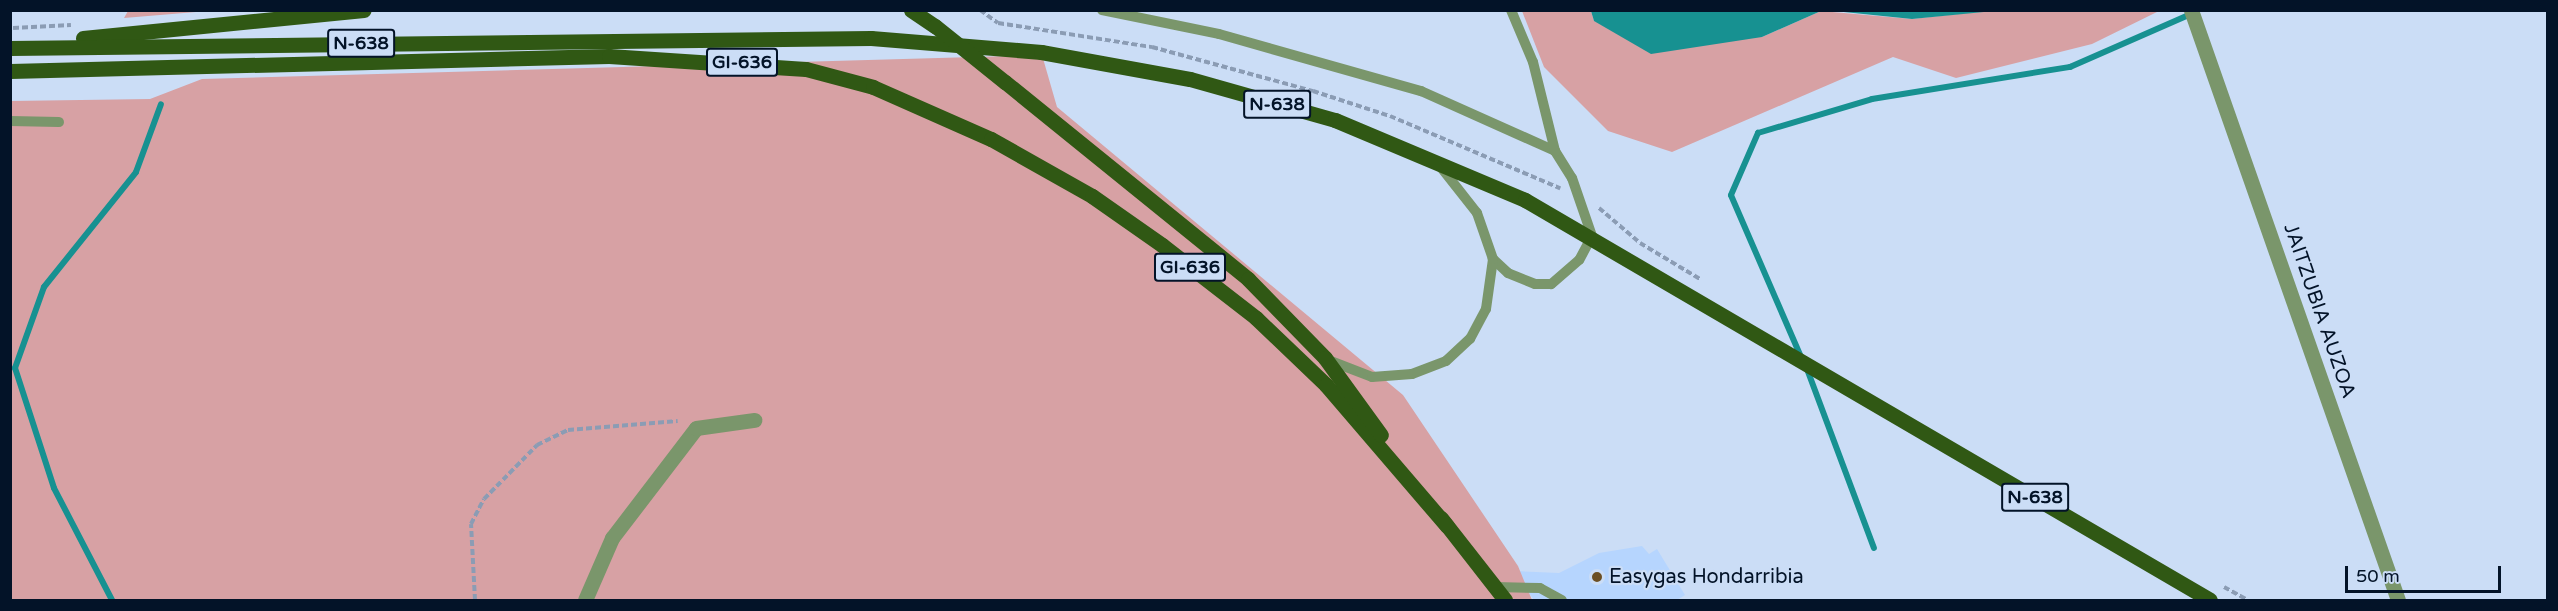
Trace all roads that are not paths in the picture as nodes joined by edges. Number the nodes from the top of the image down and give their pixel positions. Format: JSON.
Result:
{"nodes":[{"id":1,"x":364,"y":10,"type":"edge"},
{"id":2,"x":911,"y":10,"type":"edge"},
{"id":3,"x":1102,"y":10,"type":"edge"},
{"id":4,"x":1511,"y":10,"type":"edge"},
{"id":5,"x":2191,"y":10,"type":"edge"},
{"id":6,"x":712,"y":40,"type":"junction"},
{"id":7,"x":10,"y":46,"type":"edge"},
{"id":8,"x":609,"y":56,"type":"junction"},
{"id":9,"x":10,"y":71,"type":"edge"},
{"id":10,"x":10,"y":121,"type":"edge"},
{"id":11,"x":59,"y":122,"type":"dead end"},
{"id":12,"x":1555,"y":151,"type":"junction"},
{"id":13,"x":1431,"y":157,"type":"junction"},
{"id":14,"x":1592,"y":236,"type":"junction"},
{"id":15,"x":1493,"y":259,"type":"junction"},
{"id":16,"x":1325,"y":358,"type":"junction"},
{"id":17,"x":754,"y":420,"type":"dead end"},
{"id":18,"x":1447,"y":526,"type":"junction"},
{"id":19,"x":1495,"y":587,"type":"junction"},
{"id":20,"x":585,"y":600,"type":"edge"},
{"id":21,"x":1505,"y":600,"type":"edge"},
{"id":22,"x":1562,"y":600,"type":"edge"},
{"id":23,"x":2210,"y":600,"type":"edge"},
{"id":24,"x":2398,"y":600,"type":"edge"}],
"edges":[{"from":1,"to":7,"type":"main road"},
{"from":2,"to":16,"type":"main road","number":"GI-636","bridge":true},
{"from":3,"to":12,"type":"lane"},
{"from":4,"to":12,"type":"lane"},
{"from":5,"to":24,"type":"street","name":"JAITZUBIA AUZOA"},
{"from":6,"to":7,"type":"main road","number":"N-638"},
{"from":6,"to":8,"type":"main road","number":"N-638"},
{"from":6,"to":13,"type":"main road","number":"N-638"},
{"from":8,"to":9,"type":"main road","number":"GI-636"},
{"from":8,"to":18,"type":"main road","number":"GI-636"},
{"from":10,"to":11,"type":"lane"},
{"from":12,"to":14,"type":"lane"},
{"from":13,"to":14,"type":"main road","number":"N-638"},
{"from":13,"to":15,"type":"lane"},
{"from":14,"to":15,"type":"lane"},
{"from":14,"to":23,"type":"main road","number":"N-638"},
{"from":15,"to":16,"type":"lane"},
{"from":16,"to":18,"type":"main road","number":"GI-636"},
{"from":17,"to":20,"type":"street"},
{"from":18,"to":19,"type":"main road","number":"GI-636"},
{"from":19,"to":21,"type":"main road","number":"GI-636"},
{"from":19,"to":22,"type":"lane"}]}
